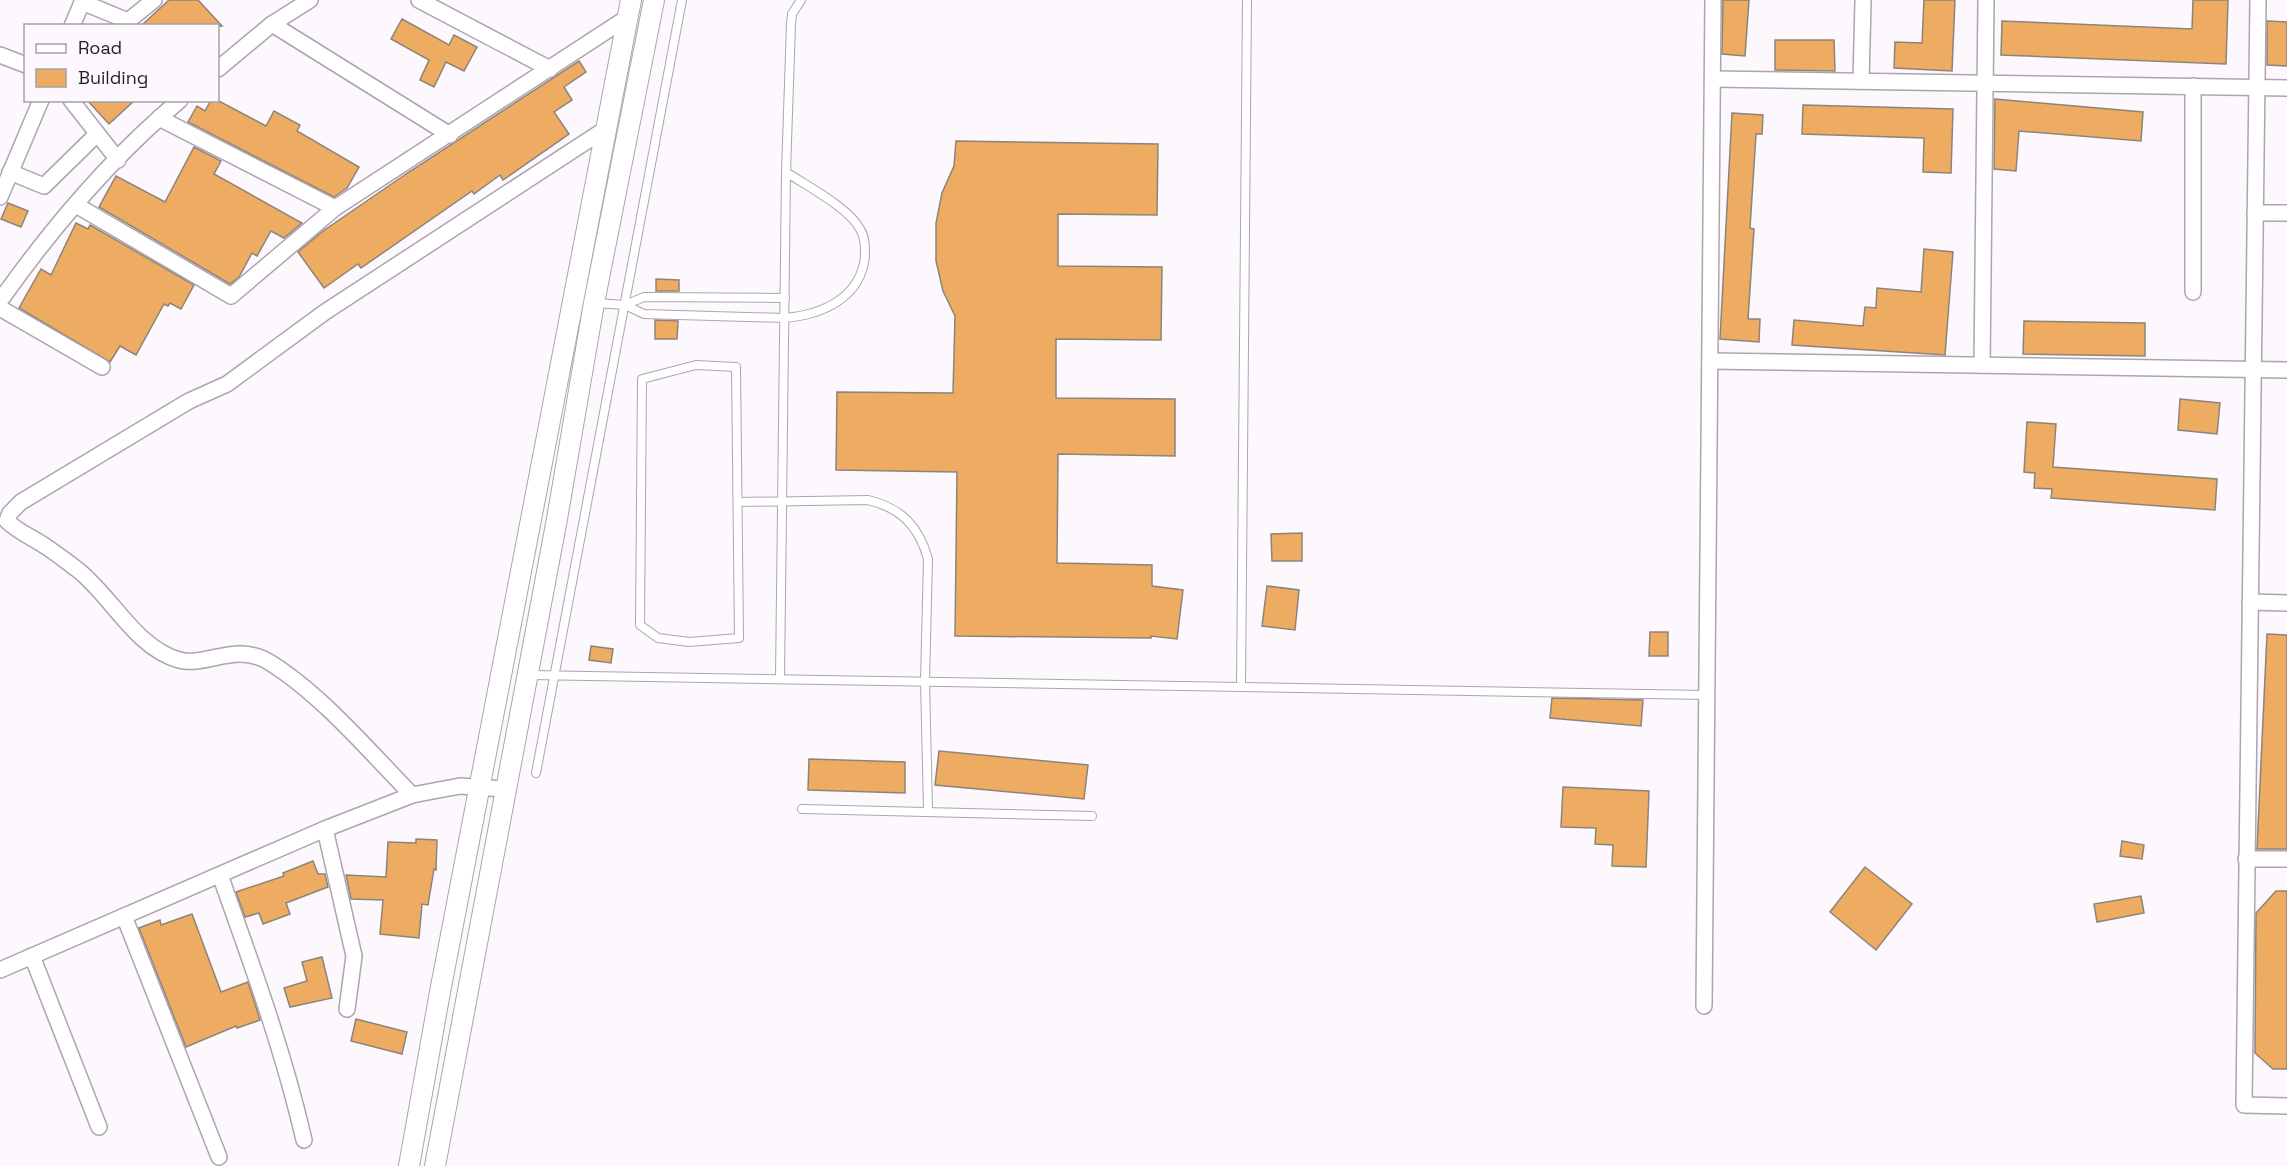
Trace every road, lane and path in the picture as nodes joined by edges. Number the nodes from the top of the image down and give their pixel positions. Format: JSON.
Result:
{"nodes":[{"id":1,"x":154,"y":0,"type":"edge"},
{"id":2,"x":310,"y":0,"type":"edge"},
{"id":3,"x":419,"y":0,"type":"edge"},
{"id":4,"x":654,"y":0,"type":"edge"},
{"id":5,"x":682,"y":0,"type":"edge"},
{"id":6,"x":801,"y":0,"type":"edge"},
{"id":7,"x":1247,"y":0,"type":"edge"},
{"id":8,"x":1713,"y":0,"type":"edge"},
{"id":9,"x":1986,"y":0,"type":"edge"},
{"id":10,"x":2258,"y":0,"type":"edge"},
{"id":11,"x":83,"y":1,"type":"edge"},
{"id":12,"x":1863,"y":2,"type":"dead end"},
{"id":13,"x":630,"y":9,"type":"edge"},
{"id":14,"x":73,"y":24,"type":"edge"},
{"id":15,"x":272,"y":24,"type":"junction"},
{"id":16,"x":0,"y":55,"type":"edge"},
{"id":17,"x":24,"y":64,"type":"edge"},
{"id":18,"x":219,"y":68,"type":"edge"},
{"id":19,"x":550,"y":69,"type":"junction"},
{"id":20,"x":1713,"y":79,"type":"junction"},
{"id":21,"x":1861,"y":81,"type":"junction"},
{"id":22,"x":1986,"y":83,"type":"junction"},
{"id":23,"x":2193,"y":86,"type":"junction"},
{"id":24,"x":2257,"y":87,"type":"junction"},
{"id":25,"x":2287,"y":88,"type":"edge"},
{"id":26,"x":40,"y":102,"type":"edge"},
{"id":27,"x":73,"y":102,"type":"edge"},
{"id":28,"x":178,"y":102,"type":"edge"},
{"id":29,"x":159,"y":118,"type":"junction"},
{"id":30,"x":607,"y":128,"type":"junction"},
{"id":31,"x":97,"y":134,"type":"junction"},
{"id":32,"x":450,"y":135,"type":"junction"},
{"id":33,"x":118,"y":160,"type":"junction"},
{"id":34,"x":10,"y":172,"type":"junction"},
{"id":35,"x":786,"y":172,"type":"junction"},
{"id":36,"x":0,"y":197,"type":"edge"},
{"id":37,"x":76,"y":205,"type":"junction"},
{"id":38,"x":335,"y":208,"type":"junction"},
{"id":39,"x":2255,"y":213,"type":"junction"},
{"id":40,"x":2287,"y":213,"type":"edge"},
{"id":41,"x":2193,"y":292,"type":"dead end"},
{"id":42,"x":785,"y":298,"type":"junction"},
{"id":43,"x":0,"y":301,"type":"edge"},
{"id":44,"x":572,"y":301,"type":"junction"},
{"id":45,"x":594,"y":303,"type":"junction"},
{"id":46,"x":624,"y":305,"type":"junction"},
{"id":47,"x":0,"y":308,"type":"edge"},
{"id":48,"x":784,"y":318,"type":"junction"},
{"id":49,"x":1710,"y":361,"type":"junction"},
{"id":50,"x":1982,"y":365,"type":"junction"},
{"id":51,"x":102,"y":367,"type":"dead end"},
{"id":52,"x":2253,"y":369,"type":"junction"},
{"id":53,"x":2287,"y":370,"type":"edge"},
{"id":54,"x":782,"y":500,"type":"junction"},
{"id":55,"x":738,"y":501,"type":"junction"},
{"id":56,"x":4,"y":521,"type":"edge"},
{"id":57,"x":2250,"y":602,"type":"junction"},
{"id":58,"x":2287,"y":603,"type":"edge"},
{"id":59,"x":503,"y":672,"type":"junction"},
{"id":60,"x":528,"y":675,"type":"junction"},
{"id":61,"x":555,"y":676,"type":"junction"},
{"id":62,"x":780,"y":678,"type":"junction"},
{"id":63,"x":925,"y":681,"type":"junction"},
{"id":64,"x":1241,"y":687,"type":"junction"},
{"id":65,"x":1707,"y":695,"type":"junction"},
{"id":66,"x":536,"y":773,"type":"dead end"},
{"id":67,"x":482,"y":786,"type":"junction"},
{"id":68,"x":504,"y":789,"type":"junction"},
{"id":69,"x":412,"y":795,"type":"junction"},
{"id":70,"x":802,"y":809,"type":"dead end"},
{"id":71,"x":928,"y":810,"type":"junction"},
{"id":72,"x":1092,"y":816,"type":"dead end"},
{"id":73,"x":325,"y":829,"type":"junction"},
{"id":74,"x":2246,"y":859,"type":"junction"},
{"id":75,"x":2287,"y":860,"type":"edge"},
{"id":76,"x":220,"y":875,"type":"junction"},
{"id":77,"x":124,"y":916,"type":"junction"},
{"id":78,"x":32,"y":956,"type":"junction"},
{"id":79,"x":0,"y":970,"type":"edge"},
{"id":80,"x":1704,"y":1006,"type":"dead end"},
{"id":81,"x":347,"y":1009,"type":"dead end"},
{"id":82,"x":2287,"y":1106,"type":"edge"},
{"id":83,"x":99,"y":1127,"type":"dead end"},
{"id":84,"x":304,"y":1140,"type":"dead end"},
{"id":85,"x":219,"y":1157,"type":"dead end"},
{"id":86,"x":410,"y":1166,"type":"edge"},
{"id":87,"x":435,"y":1166,"type":"edge"}],
"edges":[{"from":1,"to":11,"type":"street"},
{"from":2,"to":15,"type":"street"},
{"from":3,"to":19,"type":"street"},
{"from":4,"to":45,"type":"main road"},
{"from":5,"to":46,"type":"lane"},
{"from":6,"to":35,"type":"lane"},
{"from":7,"to":64,"type":"lane"},
{"from":8,"to":20,"type":"street"},
{"from":9,"to":22,"type":"street"},
{"from":10,"to":24,"type":"street"},
{"from":11,"to":14,"type":"street"},
{"from":12,"to":21,"type":"street"},
{"from":13,"to":19,"type":"street"},
{"from":13,"to":30,"type":"main road"},
{"from":15,"to":18,"type":"street"},
{"from":15,"to":32,"type":"street"},
{"from":16,"to":17,"type":"street"},
{"from":19,"to":32,"type":"street"},
{"from":20,"to":21,"type":"street"},
{"from":20,"to":49,"type":"street"},
{"from":21,"to":22,"type":"street"},
{"from":22,"to":23,"type":"street"},
{"from":22,"to":50,"type":"street"},
{"from":23,"to":24,"type":"street"},
{"from":23,"to":41,"type":"street"},
{"from":24,"to":25,"type":"street"},
{"from":24,"to":39,"type":"street"},
{"from":26,"to":34,"type":"street"},
{"from":27,"to":31,"type":"street"},
{"from":28,"to":29,"type":"street"},
{"from":29,"to":33,"type":"street"},
{"from":29,"to":38,"type":"street"},
{"from":30,"to":44,"type":"main road"},
{"from":30,"to":56,"type":"street"},
{"from":31,"to":33,"type":"street"},
{"from":31,"to":34,"type":"street"},
{"from":32,"to":38,"type":"street"},
{"from":33,"to":37,"type":"street"},
{"from":34,"to":36,"type":"street"},
{"from":35,"to":42,"type":"lane"},
{"from":35,"to":48,"type":"lane"},
{"from":37,"to":38,"type":"street"},
{"from":37,"to":43,"type":"street"},
{"from":39,"to":40,"type":"street"},
{"from":39,"to":52,"type":"street"},
{"from":42,"to":46,"type":"lane"},
{"from":42,"to":48,"type":"lane"},
{"from":44,"to":45,"type":"lane"},
{"from":44,"to":59,"type":"main road"},
{"from":45,"to":46,"type":"lane"},
{"from":45,"to":60,"type":"main road"},
{"from":46,"to":48,"type":"lane"},
{"from":46,"to":61,"type":"lane"},
{"from":47,"to":51,"type":"street"},
{"from":48,"to":54,"type":"lane"},
{"from":49,"to":50,"type":"street"},
{"from":49,"to":65,"type":"street"},
{"from":50,"to":52,"type":"street"},
{"from":52,"to":53,"type":"street"},
{"from":52,"to":57,"type":"street"},
{"from":54,"to":55,"type":"lane"},
{"from":54,"to":62,"type":"lane"},
{"from":54,"to":63,"type":"lane"},
{"from":55,"to":55,"type":"lane"},
{"from":56,"to":69,"type":"street"},
{"from":57,"to":58,"type":"street"},
{"from":57,"to":74,"type":"street"},
{"from":59,"to":60,"type":"main road"},
{"from":59,"to":67,"type":"main road"},
{"from":60,"to":61,"type":"lane"},
{"from":60,"to":68,"type":"main road"},
{"from":61,"to":62,"type":"lane"},
{"from":61,"to":66,"type":"lane"},
{"from":62,"to":63,"type":"lane"},
{"from":63,"to":64,"type":"lane"},
{"from":63,"to":71,"type":"lane"},
{"from":64,"to":65,"type":"lane"},
{"from":65,"to":80,"type":"street"},
{"from":67,"to":68,"type":"street"},
{"from":67,"to":69,"type":"street"},
{"from":67,"to":86,"type":"main road"},
{"from":68,"to":87,"type":"main road"},
{"from":69,"to":73,"type":"street"},
{"from":70,"to":71,"type":"lane"},
{"from":71,"to":72,"type":"lane"},
{"from":73,"to":76,"type":"street"},
{"from":73,"to":81,"type":"street"},
{"from":74,"to":75,"type":"street"},
{"from":74,"to":82,"type":"street"},
{"from":76,"to":77,"type":"street"},
{"from":76,"to":84,"type":"street"},
{"from":77,"to":78,"type":"street"},
{"from":77,"to":85,"type":"street"},
{"from":78,"to":79,"type":"street"},
{"from":78,"to":83,"type":"street"}]}
